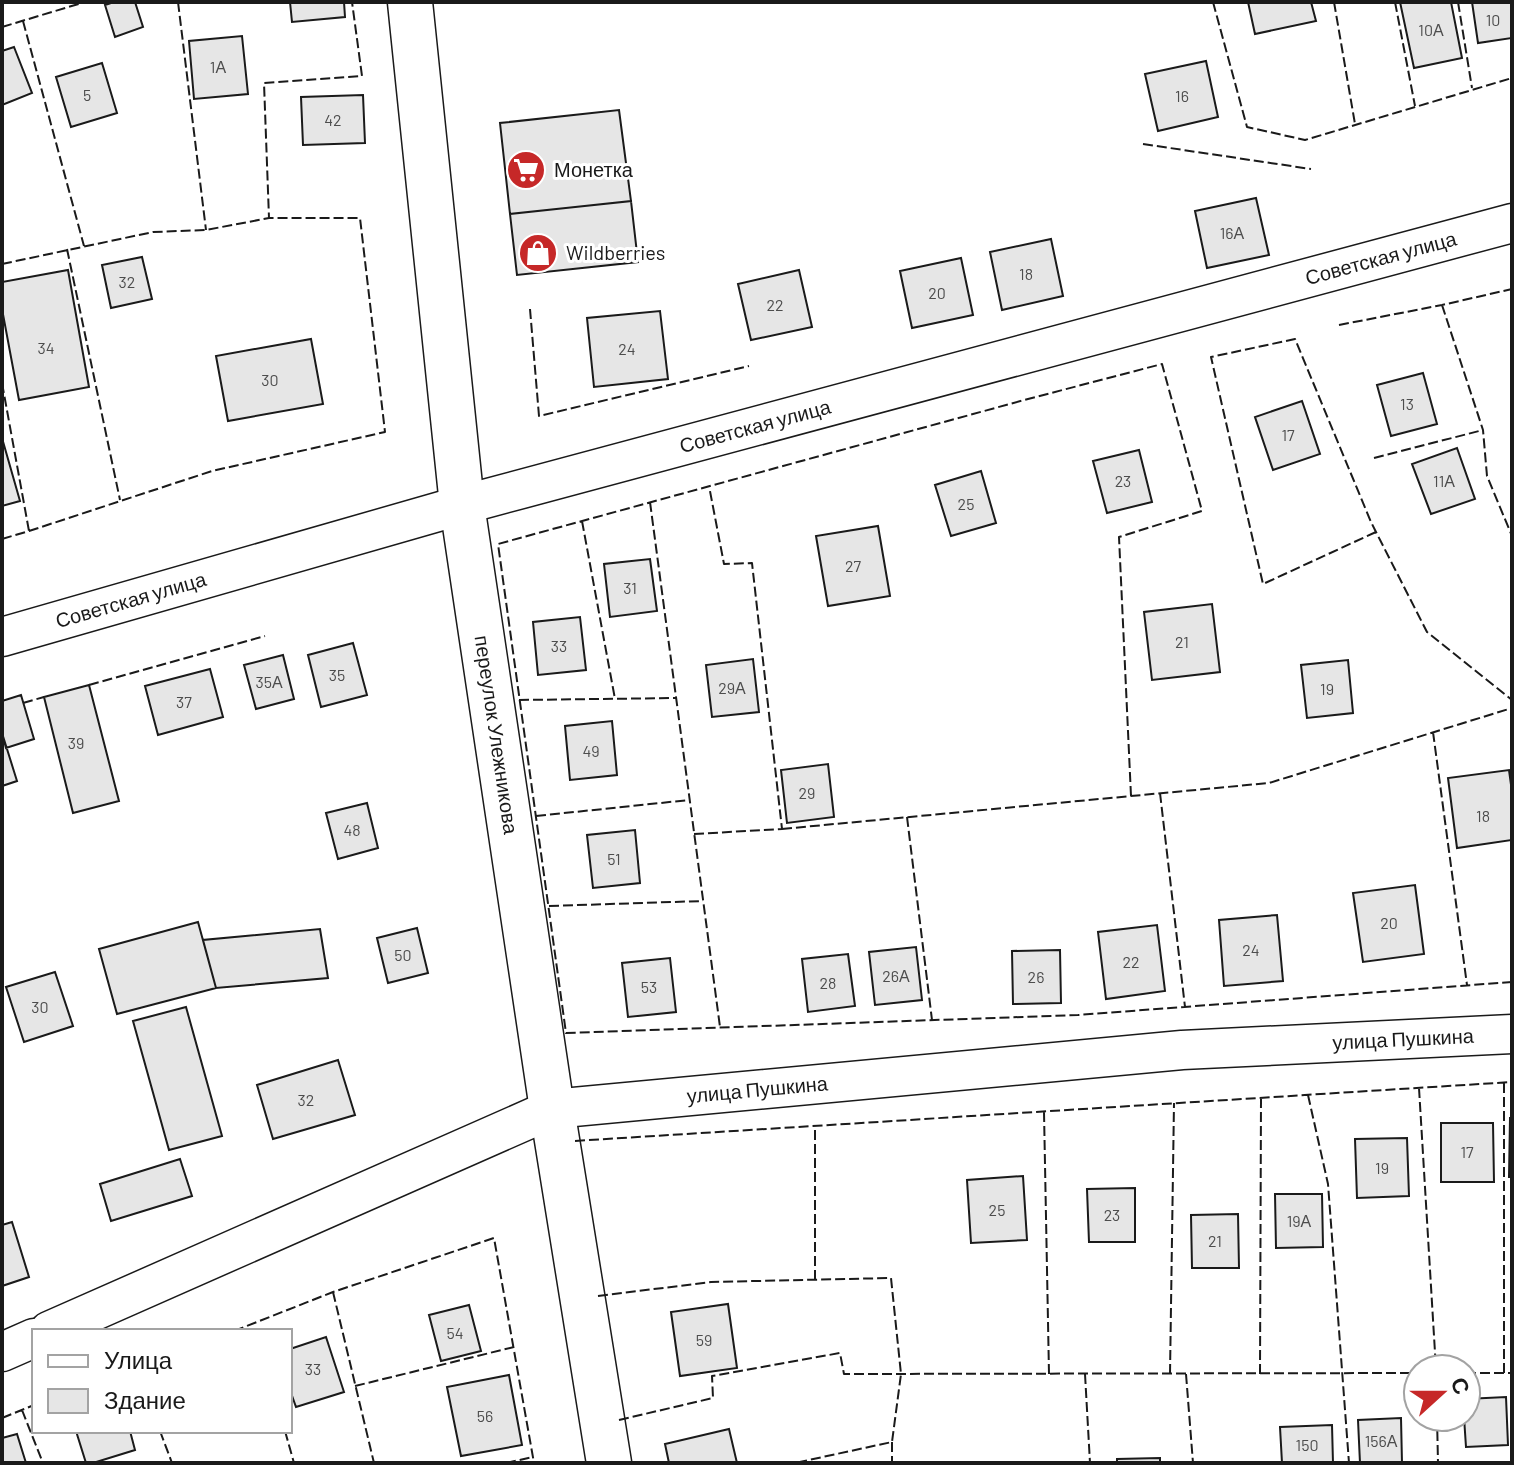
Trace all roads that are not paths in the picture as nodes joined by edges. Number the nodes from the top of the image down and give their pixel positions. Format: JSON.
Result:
{"nodes":[{"id":1,"x":410,"y":2,"type":"edge"},
{"id":2,"x":1512,"y":223,"type":"edge"},
{"id":3,"x":462,"y":505,"type":"junction"},
{"id":4,"x":2,"y":637,"type":"edge"},
{"id":5,"x":1512,"y":1034,"type":"edge"},
{"id":6,"x":552,"y":1109,"type":"junction"},
{"id":7,"x":54,"y":1329,"type":"edge"},
{"id":8,"x":32,"y":1339,"type":"edge"},
{"id":9,"x":2,"y":1352,"type":"edge"},
{"id":10,"x":609,"y":1463,"type":"edge"}],
"edges":[{"from":1,"to":3,"type":"main road","name":"переулок Улежникова"},
{"from":2,"to":3,"type":"street","name":"Советская улица"},
{"from":3,"to":4,"type":"street","name":"Советская улица"},
{"from":3,"to":6,"type":"main road","name":"переулок Улежникова"},
{"from":5,"to":6,"type":"street","name":"улица Пушкина"},
{"from":6,"to":7,"type":"street","name":"улица Пушкина"},
{"from":6,"to":10,"type":"main road","name":"переулок Улежникова"},
{"from":8,"to":9,"type":"street"}]}
